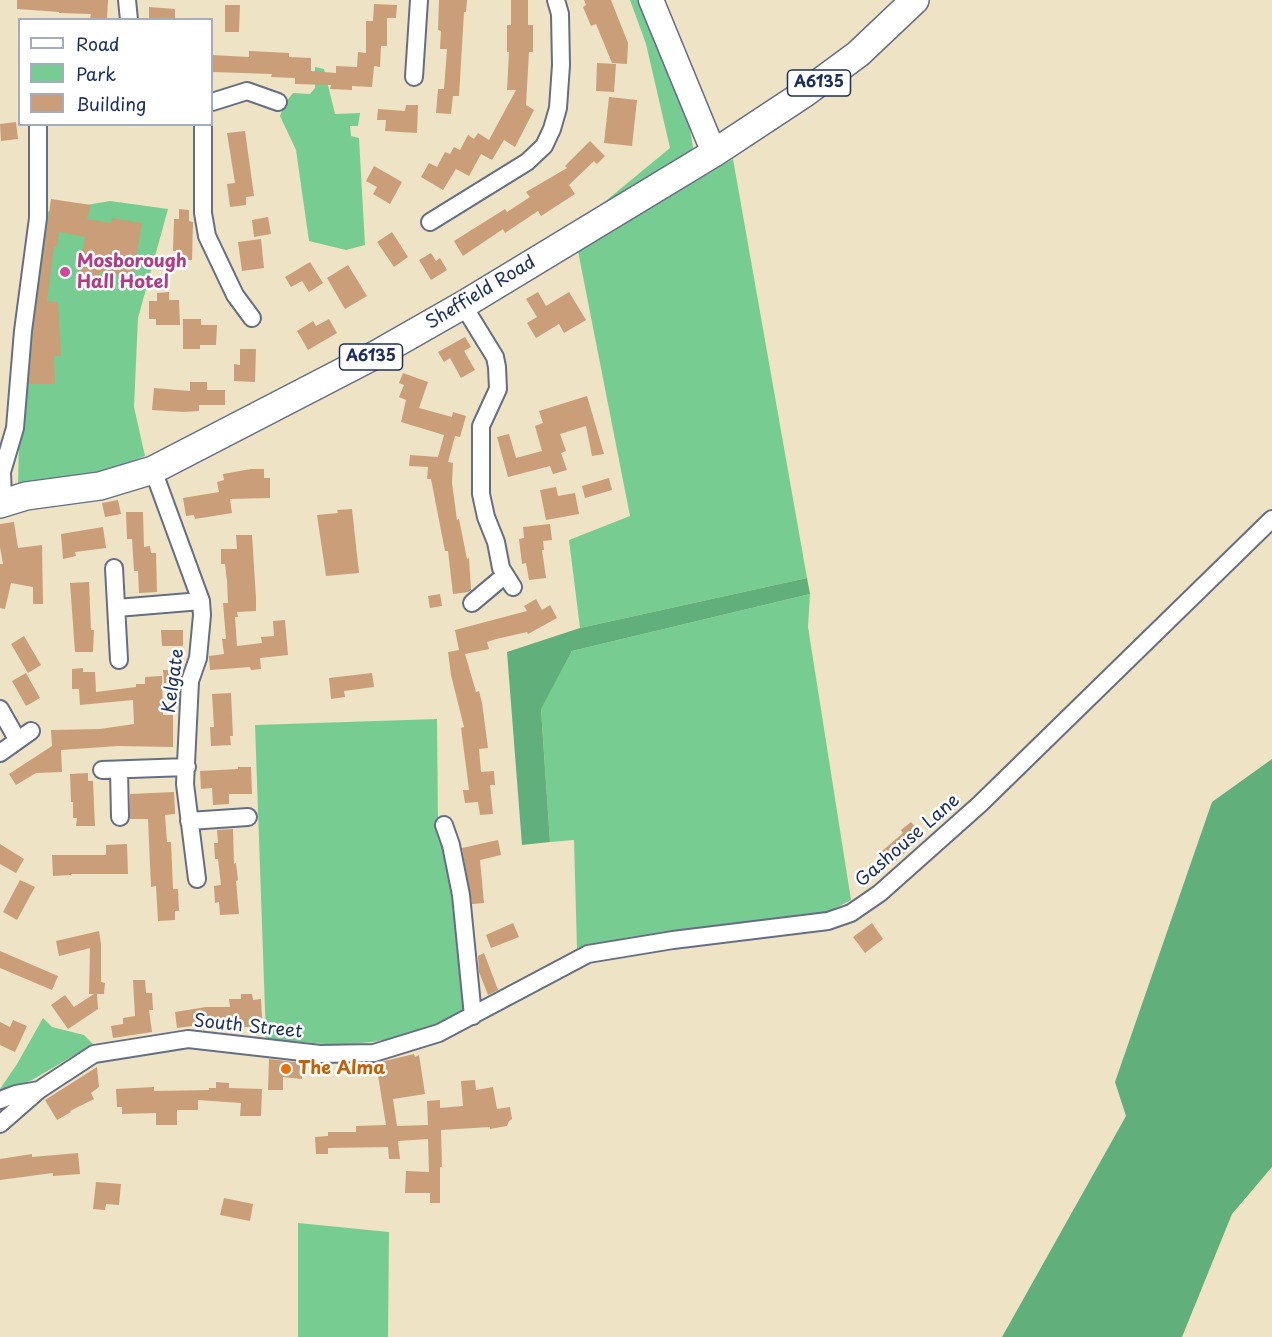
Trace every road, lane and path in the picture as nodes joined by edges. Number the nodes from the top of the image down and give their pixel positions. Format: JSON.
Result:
{"nodes":[{"id":1,"x":127,"y":0,"type":"edge"},
{"id":2,"x":419,"y":0,"type":"edge"},
{"id":3,"x":556,"y":0,"type":"edge"},
{"id":4,"x":651,"y":0,"type":"edge"},
{"id":5,"x":915,"y":0,"type":"edge"},
{"id":6,"x":129,"y":18,"type":"edge"},
{"id":7,"x":414,"y":77,"type":"dead end"},
{"id":8,"x":213,"y":102,"type":"edge"},
{"id":9,"x":278,"y":102,"type":"dead end"},
{"id":10,"x":38,"y":126,"type":"edge"},
{"id":11,"x":203,"y":126,"type":"edge"},
{"id":12,"x":714,"y":153,"type":"junction"},
{"id":13,"x":430,"y":222,"type":"dead end"},
{"id":14,"x":463,"y":305,"type":"junction"},
{"id":15,"x":252,"y":318,"type":"dead end"},
{"id":16,"x":153,"y":470,"type":"junction"},
{"id":17,"x":2,"y":503,"type":"edge"},
{"id":18,"x":1272,"y":519,"type":"edge"},
{"id":19,"x":114,"y":568,"type":"dead end"},
{"id":20,"x":201,"y":601,"type":"junction"},
{"id":21,"x":472,"y":603,"type":"dead end"},
{"id":22,"x":117,"y":608,"type":"junction"},
{"id":23,"x":119,"y":660,"type":"dead end"},
{"id":24,"x":0,"y":709,"type":"edge"},
{"id":25,"x":0,"y":753,"type":"edge"},
{"id":26,"x":187,"y":767,"type":"junction"},
{"id":27,"x":120,"y":817,"type":"dead end"},
{"id":28,"x":248,"y":818,"type":"dead end"},
{"id":29,"x":189,"y":820,"type":"junction"},
{"id":30,"x":444,"y":825,"type":"dead end"},
{"id":31,"x":196,"y":879,"type":"dead end"},
{"id":32,"x":473,"y":1016,"type":"junction"},
{"id":33,"x":39,"y":1090,"type":"junction"},
{"id":34,"x":0,"y":1100,"type":"edge"},
{"id":35,"x":0,"y":1124,"type":"edge"}],
"edges":[{"from":1,"to":6,"type":"street"},
{"from":2,"to":7,"type":"street"},
{"from":3,"to":13,"type":"street"},
{"from":4,"to":12,"type":"street"},
{"from":5,"to":12,"type":"main road","name":"Sheffield Road","number":"A6135"},
{"from":8,"to":9,"type":"street"},
{"from":10,"to":17,"type":"street"},
{"from":11,"to":15,"type":"street"},
{"from":12,"to":14,"type":"main road","name":"Sheffield Road","number":"A6135"},
{"from":14,"to":16,"type":"main road","name":"Sheffield Road","number":"A6135"},
{"from":14,"to":21,"type":"street"},
{"from":16,"to":17,"type":"main road","name":"Sheffield Road","number":"A6135"},
{"from":16,"to":20,"type":"street","name":"Kelgate"},
{"from":18,"to":32,"type":"street","name":"Gashouse Lane"},
{"from":19,"to":22,"type":"street"},
{"from":20,"to":22,"type":"street"},
{"from":20,"to":26,"type":"street","name":"Kelgate"},
{"from":22,"to":23,"type":"street"},
{"from":24,"to":25,"type":"street"},
{"from":26,"to":27,"type":"street"},
{"from":26,"to":29,"type":"street","name":"Kelgate"},
{"from":28,"to":29,"type":"street"},
{"from":29,"to":31,"type":"street","name":"Kelgate"},
{"from":30,"to":32,"type":"street"},
{"from":32,"to":33,"type":"street","name":"South Street"},
{"from":33,"to":34,"type":"street"},
{"from":33,"to":35,"type":"street","name":"South Street"}]}
